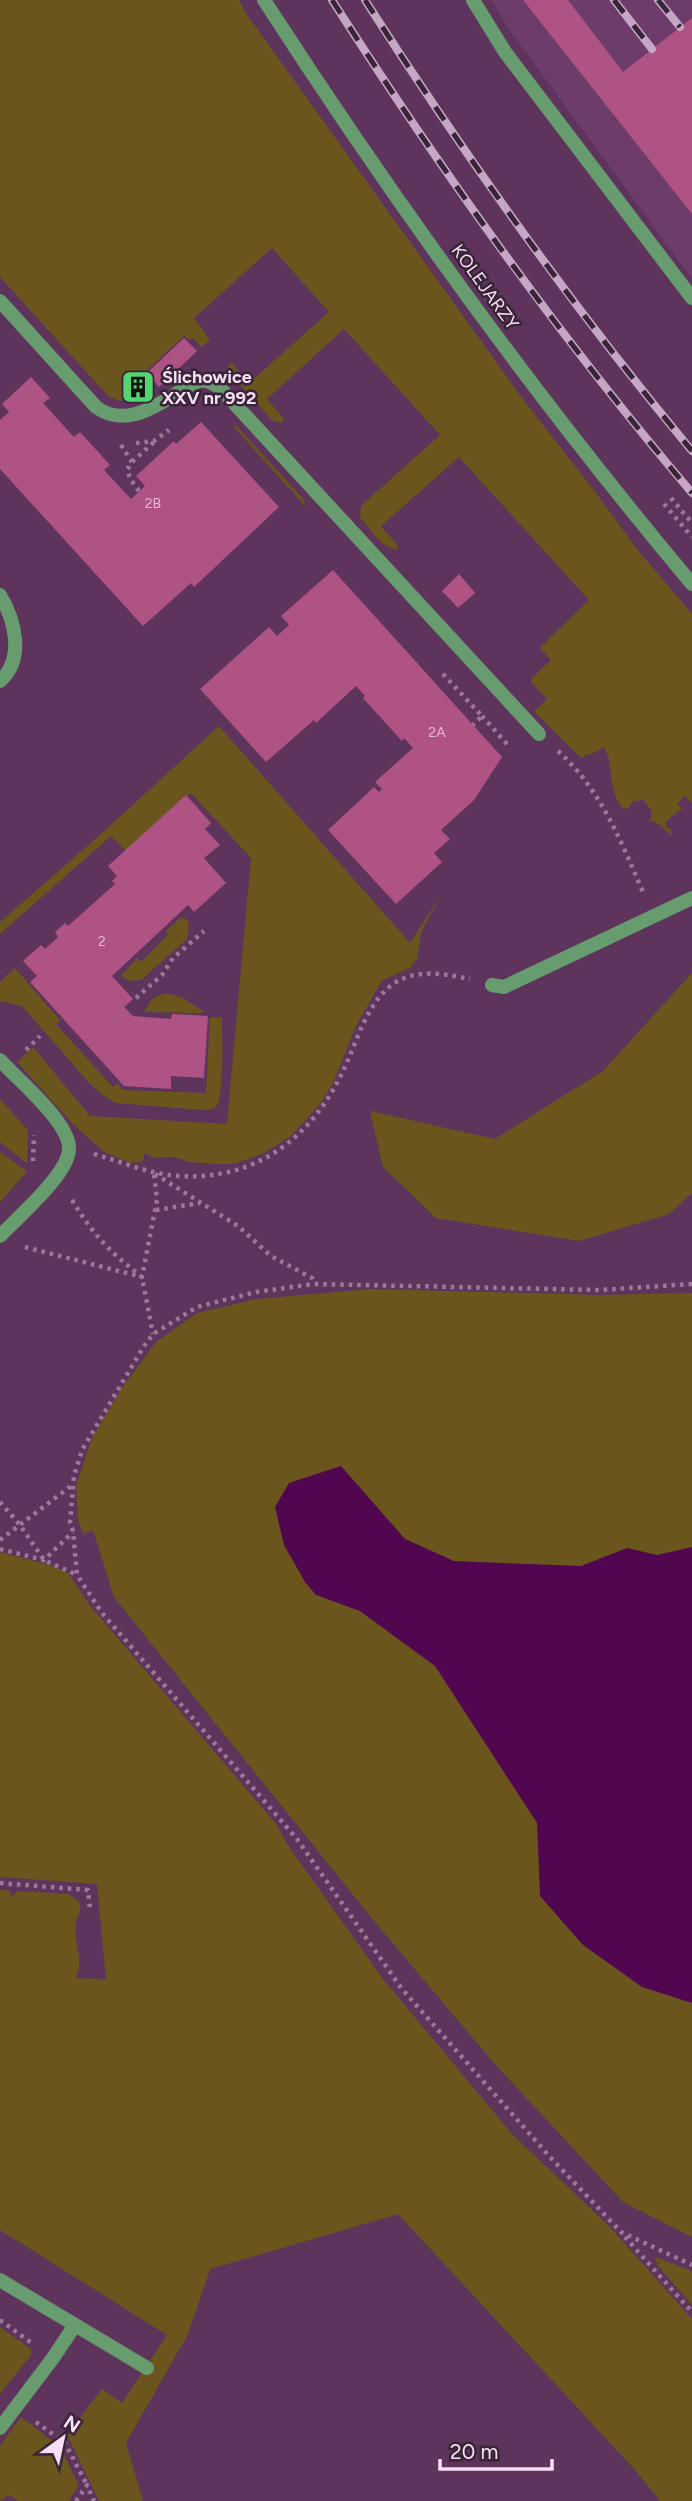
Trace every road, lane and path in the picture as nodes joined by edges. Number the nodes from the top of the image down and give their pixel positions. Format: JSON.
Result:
{"nodes":[{"id":1,"x":264,"y":0,"type":"edge"},
{"id":2,"x":473,"y":0,"type":"edge"},
{"id":3,"x":692,"y":298,"type":"edge"},
{"id":4,"x":0,"y":301,"type":"edge"},
{"id":5,"x":154,"y":442,"type":"dead end"},
{"id":6,"x":121,"y":444,"type":"dead end"},
{"id":7,"x":132,"y":462,"type":"junction"},
{"id":8,"x":139,"y":491,"type":"dead end"},
{"id":9,"x":671,"y":498,"type":"dead end"},
{"id":10,"x":664,"y":504,"type":"dead end"},
{"id":11,"x":692,"y":523,"type":"edge"},
{"id":12,"x":692,"y":537,"type":"edge"},
{"id":13,"x":692,"y":584,"type":"edge"},
{"id":14,"x":0,"y":595,"type":"edge"},
{"id":15,"x":0,"y":681,"type":"edge"},
{"id":16,"x":539,"y":734,"type":"joint"},
{"id":17,"x":692,"y":898,"type":"edge"},
{"id":18,"x":653,"y":914,"type":"junction"},
{"id":19,"x":204,"y":931,"type":"dead end"},
{"id":20,"x":492,"y":985,"type":"joint"},
{"id":21,"x":138,"y":1005,"type":"dead end"},
{"id":22,"x":40,"y":1036,"type":"dead end"},
{"id":23,"x":17,"y":1058,"type":"dead end"},
{"id":24,"x":0,"y":1060,"type":"edge"},
{"id":25,"x":33,"y":1127,"type":"dead end"},
{"id":26,"x":70,"y":1147,"type":"junction"},
{"id":27,"x":33,"y":1162,"type":"dead end"},
{"id":28,"x":154,"y":1173,"type":"junction"},
{"id":29,"x":56,"y":1177,"type":"junction"},
{"id":30,"x":200,"y":1203,"type":"junction"},
{"id":31,"x":156,"y":1210,"type":"junction"},
{"id":32,"x":2,"y":1234,"type":"edge"},
{"id":33,"x":142,"y":1277,"type":"junction"},
{"id":34,"x":692,"y":1278,"type":"edge"},
{"id":35,"x":313,"y":1284,"type":"junction"},
{"id":36,"x":685,"y":1284,"type":"junction"},
{"id":37,"x":692,"y":1284,"type":"edge"},
{"id":38,"x":153,"y":1334,"type":"junction"},
{"id":39,"x":72,"y":1486,"type":"junction"},
{"id":40,"x":0,"y":1502,"type":"edge"},
{"id":41,"x":20,"y":1525,"type":"junction"},
{"id":42,"x":73,"y":1531,"type":"junction"},
{"id":43,"x":0,"y":1540,"type":"edge"},
{"id":44,"x":0,"y":1549,"type":"edge"},
{"id":45,"x":44,"y":1560,"type":"junction"},
{"id":46,"x":77,"y":1575,"type":"junction"},
{"id":47,"x":0,"y":1884,"type":"edge"},
{"id":48,"x":90,"y":1909,"type":"dead end"},
{"id":49,"x":621,"y":2232,"type":"junction"},
{"id":50,"x":692,"y":2265,"type":"edge"},
{"id":51,"x":0,"y":2280,"type":"edge"},
{"id":52,"x":692,"y":2312,"type":"edge"},
{"id":53,"x":0,"y":2320,"type":"edge"},
{"id":54,"x":75,"y":2325,"type":"junction"},
{"id":55,"x":53,"y":2358,"type":"junction"},
{"id":56,"x":147,"y":2368,"type":"dead end"},
{"id":57,"x":16,"y":2407,"type":"junction"},
{"id":58,"x":0,"y":2428,"type":"edge"},
{"id":59,"x":87,"y":2486,"type":"junction"},
{"id":60,"x":76,"y":2501,"type":"edge"},
{"id":61,"x":94,"y":2501,"type":"edge"}],
"edges":[{"from":1,"to":13,"type":"street","name":"KOLEJARZY"},
{"from":2,"to":3,"type":"street"},
{"from":4,"to":16,"type":"street"},
{"from":5,"to":7,"type":"path"},
{"from":6,"to":7,"type":"path"},
{"from":7,"to":8,"type":"path"},
{"from":9,"to":11,"type":"path"},
{"from":10,"to":12,"type":"path"},
{"from":14,"to":15,"type":"street"},
{"from":16,"to":18,"type":"path"},
{"from":17,"to":18,"type":"street"},
{"from":18,"to":20,"type":"street"},
{"from":19,"to":21,"type":"path"},
{"from":20,"to":28,"type":"path"},
{"from":22,"to":23,"type":"path"},
{"from":24,"to":26,"type":"street"},
{"from":25,"to":27,"type":"path"},
{"from":26,"to":28,"type":"path"},
{"from":26,"to":29,"type":"street"},
{"from":28,"to":30,"type":"path"},
{"from":28,"to":31,"type":"path"},
{"from":29,"to":32,"type":"street"},
{"from":29,"to":33,"type":"path"},
{"from":30,"to":31,"type":"path"},
{"from":30,"to":35,"type":"path"},
{"from":31,"to":33,"type":"path"},
{"from":32,"to":33,"type":"path"},
{"from":33,"to":38,"type":"path"},
{"from":34,"to":36,"type":"path"},
{"from":35,"to":36,"type":"path"},
{"from":35,"to":38,"type":"path"},
{"from":36,"to":37,"type":"path"},
{"from":38,"to":39,"type":"path"},
{"from":39,"to":41,"type":"path"},
{"from":39,"to":42,"type":"path"},
{"from":40,"to":41,"type":"path"},
{"from":41,"to":43,"type":"path"},
{"from":41,"to":45,"type":"path"},
{"from":42,"to":45,"type":"path"},
{"from":42,"to":46,"type":"path"},
{"from":44,"to":45,"type":"path"},
{"from":45,"to":46,"type":"path"},
{"from":46,"to":49,"type":"path"},
{"from":47,"to":48,"type":"path"},
{"from":49,"to":50,"type":"path"},
{"from":49,"to":52,"type":"path"},
{"from":51,"to":54,"type":"street"},
{"from":53,"to":55,"type":"path"},
{"from":54,"to":55,"type":"street"},
{"from":54,"to":56,"type":"street"},
{"from":55,"to":57,"type":"street"},
{"from":57,"to":58,"type":"street"},
{"from":57,"to":59,"type":"path"},
{"from":59,"to":60,"type":"path"},
{"from":59,"to":61,"type":"path"}]}
